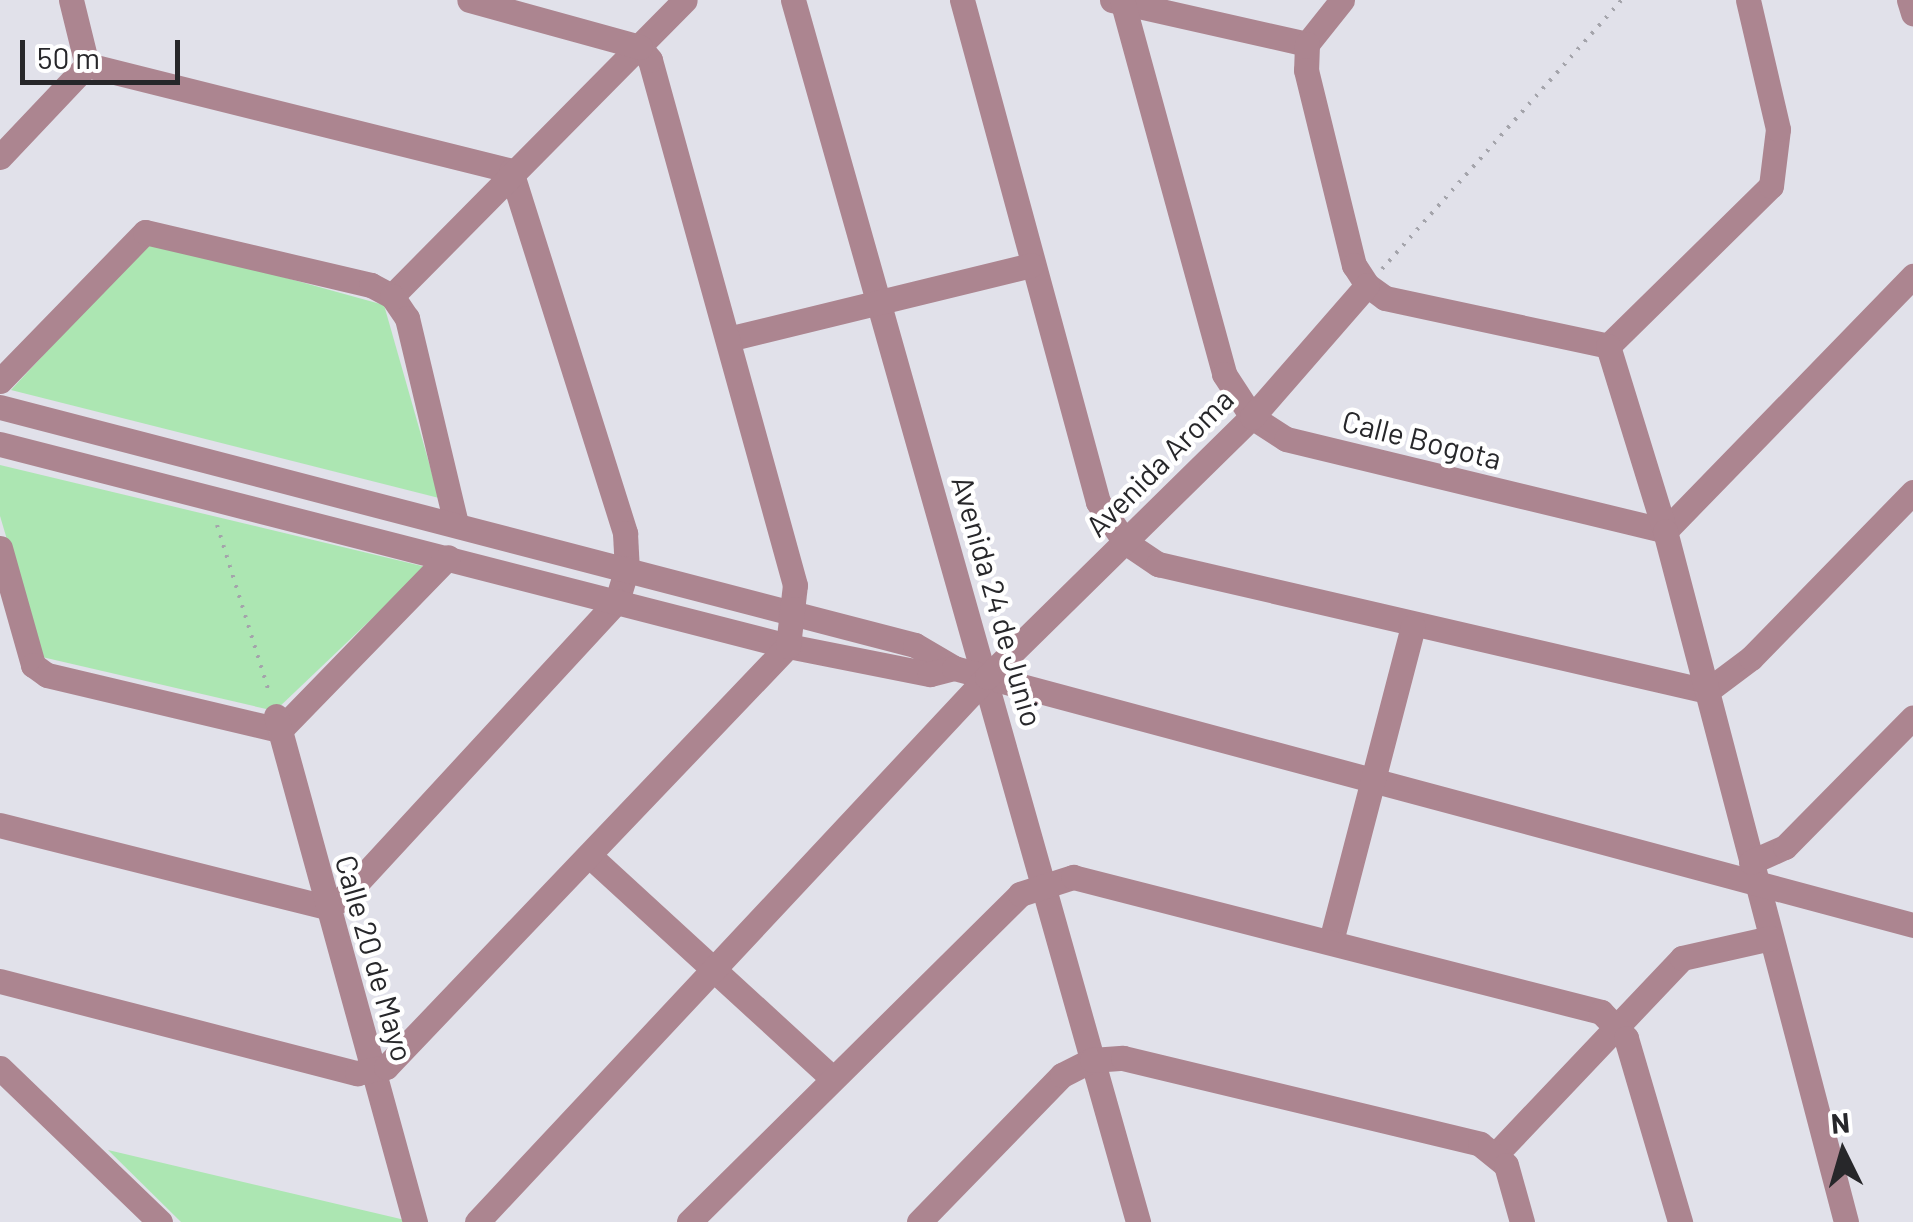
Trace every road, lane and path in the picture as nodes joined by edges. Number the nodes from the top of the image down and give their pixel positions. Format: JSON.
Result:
{"nodes":[{"id":1,"x":71,"y":0,"type":"edge"},
{"id":2,"x":469,"y":0,"type":"edge"},
{"id":3,"x":685,"y":0,"type":"edge"},
{"id":4,"x":794,"y":0,"type":"edge"},
{"id":5,"x":962,"y":0,"type":"edge"},
{"id":6,"x":1342,"y":0,"type":"edge"},
{"id":7,"x":1622,"y":0,"type":"edge"},
{"id":8,"x":1748,"y":0,"type":"edge"},
{"id":9,"x":1909,"y":0,"type":"edge"},
{"id":10,"x":1118,"y":1,"type":"edge"},
{"id":11,"x":1913,"y":13,"type":"edge"},
{"id":12,"x":1307,"y":44,"type":"junction"},
{"id":13,"x":640,"y":47,"type":"junction"},
{"id":14,"x":87,"y":65,"type":"junction"},
{"id":15,"x":0,"y":157,"type":"edge"},
{"id":16,"x":510,"y":171,"type":"junction"},
{"id":17,"x":1031,"y":264,"type":"junction"},
{"id":18,"x":1913,"y":276,"type":"edge"},
{"id":19,"x":1368,"y":285,"type":"junction"},
{"id":20,"x":392,"y":296,"type":"junction"},
{"id":21,"x":876,"y":303,"type":"junction"},
{"id":22,"x":728,"y":340,"type":"junction"},
{"id":23,"x":1608,"y":346,"type":"junction"},
{"id":24,"x":0,"y":381,"type":"edge"},
{"id":25,"x":0,"y":407,"type":"edge"},
{"id":26,"x":1252,"y":417,"type":"junction"},
{"id":27,"x":0,"y":444,"type":"edge"},
{"id":28,"x":1913,"y":492,"type":"edge"},
{"id":29,"x":208,"y":496,"type":"junction"},
{"id":30,"x":456,"y":524,"type":"junction"},
{"id":31,"x":1665,"y":531,"type":"junction"},
{"id":32,"x":1125,"y":542,"type":"junction"},
{"id":33,"x":0,"y":548,"type":"edge"},
{"id":34,"x":448,"y":557,"type":"junction"},
{"id":35,"x":627,"y":568,"type":"junction"},
{"id":36,"x":618,"y":601,"type":"junction"},
{"id":37,"x":797,"y":614,"type":"junction"},
{"id":38,"x":1413,"y":627,"type":"junction"},
{"id":39,"x":788,"y":646,"type":"junction"},
{"id":40,"x":954,"y":668,"type":"junction"},
{"id":41,"x":988,"y":678,"type":"junction"},
{"id":42,"x":1706,"y":691,"type":"junction"},
{"id":43,"x":1913,"y":717,"type":"edge"},
{"id":44,"x":277,"y":721,"type":"junction"},
{"id":45,"x":1374,"y":778,"type":"junction"},
{"id":46,"x":0,"y":825,"type":"edge"},
{"id":47,"x":592,"y":858,"type":"junction"},
{"id":48,"x":1753,"y":870,"type":"junction"},
{"id":49,"x":1044,"y":880,"type":"junction"},
{"id":50,"x":326,"y":907,"type":"junction"},
{"id":51,"x":1913,"y":924,"type":"edge"},
{"id":52,"x":1772,"y":938,"type":"junction"},
{"id":53,"x":1331,"y":941,"type":"junction"},
{"id":54,"x":712,"y":968,"type":"junction"},
{"id":55,"x":0,"y":981,"type":"edge"},
{"id":56,"x":1617,"y":1024,"type":"junction"},
{"id":57,"x":1092,"y":1060,"type":"junction"},
{"id":58,"x":0,"y":1068,"type":"edge"},
{"id":59,"x":372,"y":1070,"type":"junction"},
{"id":60,"x":832,"y":1078,"type":"junction"},
{"id":61,"x":1498,"y":1152,"type":"junction"},
{"id":62,"x":160,"y":1222,"type":"edge"},
{"id":63,"x":415,"y":1222,"type":"edge"},
{"id":64,"x":477,"y":1222,"type":"edge"},
{"id":65,"x":689,"y":1222,"type":"edge"},
{"id":66,"x":919,"y":1222,"type":"edge"},
{"id":67,"x":1138,"y":1222,"type":"edge"},
{"id":68,"x":1522,"y":1222,"type":"edge"},
{"id":69,"x":1680,"y":1222,"type":"edge"},
{"id":70,"x":1846,"y":1222,"type":"edge"}],
"edges":[{"from":1,"to":14,"type":"street"},
{"from":2,"to":13,"type":"street"},
{"from":3,"to":13,"type":"street"},
{"from":4,"to":21,"type":"street","name":"Avenida 24 de Junio"},
{"from":5,"to":17,"type":"street"},
{"from":6,"to":12,"type":"street"},
{"from":7,"to":19,"type":"path"},
{"from":8,"to":23,"type":"street"},
{"from":9,"to":11,"type":"street"},
{"from":10,"to":12,"type":"street"},
{"from":10,"to":26,"type":"street","name":"Calle Bogota"},
{"from":12,"to":19,"type":"street"},
{"from":13,"to":16,"type":"street"},
{"from":13,"to":22,"type":"street"},
{"from":14,"to":15,"type":"street"},
{"from":14,"to":16,"type":"street"},
{"from":16,"to":20,"type":"street"},
{"from":16,"to":35,"type":"street"},
{"from":17,"to":21,"type":"street"},
{"from":17,"to":32,"type":"street"},
{"from":18,"to":31,"type":"street"},
{"from":19,"to":23,"type":"street"},
{"from":19,"to":26,"type":"street","name":"Avenida Aroma"},
{"from":20,"to":24,"type":"street"},
{"from":20,"to":30,"type":"street"},
{"from":21,"to":22,"type":"street"},
{"from":21,"to":41,"type":"street","name":"Avenida 24 de Junio"},
{"from":22,"to":37,"type":"street"},
{"from":23,"to":31,"type":"street"},
{"from":25,"to":30,"type":"street"},
{"from":26,"to":31,"type":"street","name":"Calle Bogota"},
{"from":26,"to":32,"type":"street","name":"Avenida Aroma"},
{"from":27,"to":29,"type":"street"},
{"from":28,"to":42,"type":"street"},
{"from":29,"to":34,"type":"street"},
{"from":29,"to":44,"type":"path"},
{"from":30,"to":35,"type":"street"},
{"from":31,"to":42,"type":"street"},
{"from":32,"to":38,"type":"street"},
{"from":32,"to":41,"type":"street","name":"Avenida Aroma"},
{"from":33,"to":44,"type":"street"},
{"from":34,"to":36,"type":"street"},
{"from":34,"to":44,"type":"street"},
{"from":35,"to":36,"type":"street"},
{"from":35,"to":37,"type":"street"},
{"from":36,"to":39,"type":"street"},
{"from":36,"to":50,"type":"street"},
{"from":37,"to":39,"type":"street"},
{"from":37,"to":40,"type":"street"},
{"from":38,"to":42,"type":"street"},
{"from":38,"to":45,"type":"street"},
{"from":39,"to":40,"type":"street"},
{"from":39,"to":47,"type":"street"},
{"from":40,"to":41,"type":"street"},
{"from":41,"to":45,"type":"street"},
{"from":41,"to":49,"type":"street","name":"Avenida 24 de Junio"},
{"from":41,"to":54,"type":"street","name":"Avenida Aroma"},
{"from":42,"to":48,"type":"street"},
{"from":43,"to":48,"type":"street"},
{"from":44,"to":50,"type":"street","name":"Calle 20 de Mayo"},
{"from":45,"to":48,"type":"street"},
{"from":45,"to":53,"type":"street"},
{"from":46,"to":50,"type":"street"},
{"from":47,"to":54,"type":"street"},
{"from":47,"to":59,"type":"street"},
{"from":48,"to":51,"type":"street"},
{"from":48,"to":52,"type":"street"},
{"from":49,"to":53,"type":"street"},
{"from":49,"to":57,"type":"street","name":"Avenida 24 de Junio"},
{"from":49,"to":60,"type":"street"},
{"from":50,"to":59,"type":"street","name":"Calle 20 de Mayo"},
{"from":52,"to":56,"type":"street"},
{"from":52,"to":70,"type":"street"},
{"from":53,"to":56,"type":"street"},
{"from":54,"to":60,"type":"street"},
{"from":54,"to":64,"type":"street","name":"Avenida Aroma"},
{"from":55,"to":59,"type":"street"},
{"from":56,"to":61,"type":"street"},
{"from":56,"to":69,"type":"street"},
{"from":57,"to":61,"type":"street"},
{"from":57,"to":66,"type":"street"},
{"from":57,"to":67,"type":"street","name":"Avenida 24 de Junio"},
{"from":58,"to":62,"type":"street"},
{"from":59,"to":63,"type":"street","name":"Calle 20 de Mayo"},
{"from":60,"to":65,"type":"street"},
{"from":61,"to":68,"type":"street"}]}
